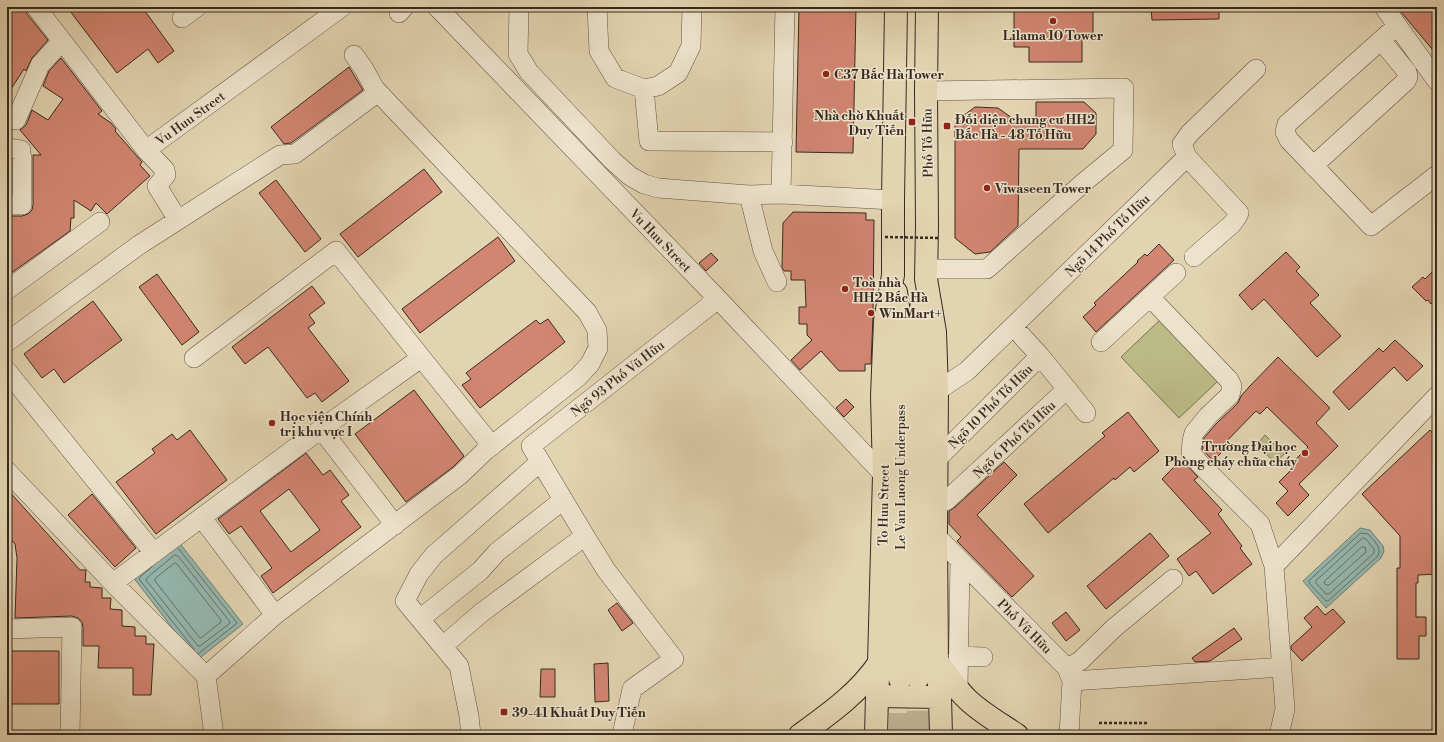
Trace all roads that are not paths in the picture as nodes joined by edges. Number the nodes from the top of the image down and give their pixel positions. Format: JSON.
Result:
{"nodes":[{"id":1,"x":197,"y":7,"type":"edge"},
{"id":2,"x":342,"y":7,"type":"edge"},
{"id":3,"x":437,"y":7,"type":"edge"},
{"id":4,"x":519,"y":7,"type":"edge"},
{"id":5,"x":597,"y":7,"type":"edge"},
{"id":6,"x":692,"y":7,"type":"edge"},
{"id":7,"x":784,"y":7,"type":"edge"},
{"id":8,"x":896,"y":7,"type":"edge"},
{"id":9,"x":927,"y":7,"type":"edge"},
{"id":10,"x":1384,"y":7,"type":"edge"},
{"id":11,"x":42,"y":9,"type":"edge"},
{"id":12,"x":182,"y":18,"type":"dead end"},
{"id":13,"x":1397,"y":26,"type":"junction"},
{"id":14,"x":1381,"y":40,"type":"junction"},
{"id":15,"x":62,"y":42,"type":"junction"},
{"id":16,"x":354,"y":55,"type":"dead end"},
{"id":17,"x":1256,"y":69,"type":"dead end"},
{"id":18,"x":1437,"y":81,"type":"edge"},
{"id":19,"x":376,"y":90,"type":"junction"},
{"id":20,"x":644,"y":90,"type":"junction"},
{"id":21,"x":926,"y":91,"type":"junction"},
{"id":22,"x":12,"y":118,"type":"edge"},
{"id":23,"x":783,"y":142,"type":"junction"},
{"id":24,"x":146,"y":150,"type":"junction"},
{"id":25,"x":17,"y":152,"type":"edge"},
{"id":26,"x":1187,"y":157,"type":"junction"},
{"id":27,"x":1313,"y":166,"type":"junction"},
{"id":28,"x":1437,"y":175,"type":"edge"},
{"id":29,"x":749,"y":194,"type":"junction"},
{"id":30,"x":781,"y":194,"type":"junction"},
{"id":31,"x":893,"y":200,"type":"junction"},
{"id":32,"x":7,"y":205,"type":"edge"},
{"id":33,"x":178,"y":220,"type":"junction"},
{"id":34,"x":100,"y":222,"type":"dead end"},
{"id":35,"x":1194,"y":257,"type":"dead end"},
{"id":36,"x":1176,"y":273,"type":"dead end"},
{"id":37,"x":926,"y":274,"type":"junction"},
{"id":38,"x":893,"y":275,"type":"junction"},
{"id":39,"x":777,"y":282,"type":"dead end"},
{"id":40,"x":7,"y":290,"type":"edge"},
{"id":41,"x":1150,"y":297,"type":"junction"},
{"id":42,"x":718,"y":299,"type":"junction"},
{"id":43,"x":1021,"y":335,"type":"dead end"},
{"id":44,"x":7,"y":342,"type":"edge"},
{"id":45,"x":1101,"y":342,"type":"dead end"},
{"id":46,"x":1040,"y":356,"type":"junction"},
{"id":47,"x":194,"y":358,"type":"dead end"},
{"id":48,"x":421,"y":358,"type":"junction"},
{"id":49,"x":7,"y":371,"type":"edge"},
{"id":50,"x":1067,"y":389,"type":"junction"},
{"id":51,"x":937,"y":392,"type":"junction"},
{"id":52,"x":1437,"y":396,"type":"edge"},
{"id":53,"x":1086,"y":413,"type":"dead end"},
{"id":54,"x":322,"y":429,"type":"junction"},
{"id":55,"x":492,"y":446,"type":"junction"},
{"id":56,"x":937,"y":459,"type":"junction"},
{"id":57,"x":540,"y":462,"type":"junction"},
{"id":58,"x":7,"y":471,"type":"edge"},
{"id":59,"x":884,"y":475,"type":"junction"},
{"id":60,"x":563,"y":500,"type":"junction"},
{"id":61,"x":936,"y":505,"type":"junction"},
{"id":62,"x":202,"y":518,"type":"junction"},
{"id":63,"x":395,"y":525,"type":"junction"},
{"id":64,"x":584,"y":536,"type":"junction"},
{"id":65,"x":936,"y":536,"type":"junction"},
{"id":66,"x":154,"y":553,"type":"junction"},
{"id":67,"x":960,"y":560,"type":"junction"},
{"id":68,"x":1274,"y":566,"type":"junction"},
{"id":69,"x":1173,"y":580,"type":"dead end"},
{"id":70,"x":113,"y":583,"type":"junction"},
{"id":71,"x":274,"y":615,"type":"junction"},
{"id":72,"x":420,"y":619,"type":"junction"},
{"id":73,"x":7,"y":629,"type":"edge"},
{"id":74,"x":443,"y":646,"type":"junction"},
{"id":75,"x":958,"y":656,"type":"junction"},
{"id":76,"x":983,"y":657,"type":"dead end"},
{"id":77,"x":879,"y":663,"type":"junction"},
{"id":78,"x":1282,"y":667,"type":"junction"},
{"id":79,"x":1070,"y":675,"type":"junction"},
{"id":80,"x":206,"y":676,"type":"junction"},
{"id":81,"x":949,"y":692,"type":"junction"},
{"id":82,"x":876,"y":696,"type":"junction"},
{"id":83,"x":70,"y":735,"type":"edge"},
{"id":84,"x":214,"y":735,"type":"edge"},
{"id":85,"x":471,"y":735,"type":"edge"},
{"id":86,"x":622,"y":735,"type":"edge"},
{"id":87,"x":800,"y":735,"type":"edge"},
{"id":88,"x":876,"y":735,"type":"edge"},
{"id":89,"x":941,"y":735,"type":"edge"},
{"id":90,"x":1017,"y":735,"type":"edge"},
{"id":91,"x":1069,"y":735,"type":"edge"},
{"id":92,"x":1279,"y":735,"type":"edge"}],
"edges":[{"from":1,"to":12,"type":"street"},
{"from":2,"to":24,"type":"street","name":"Vu Huu Street"},
{"from":3,"to":42,"type":"street","name":"Vu Huu Street"},
{"from":4,"to":29,"type":"street"},
{"from":5,"to":20,"type":"street"},
{"from":6,"to":20,"type":"street"},
{"from":7,"to":23,"type":"street"},
{"from":8,"to":31,"type":"main road"},
{"from":9,"to":21,"type":"main road","name":"Phố Tố Hữu"},
{"from":10,"to":13,"type":"street"},
{"from":11,"to":15,"type":"street","name":"Vu Huu Street"},
{"from":13,"to":14,"type":"street"},
{"from":13,"to":18,"type":"street"},
{"from":14,"to":27,"type":"street"},
{"from":14,"to":27,"type":"street"},
{"from":15,"to":22,"type":"street"},
{"from":15,"to":24,"type":"street","name":"Vu Huu Street"},
{"from":16,"to":19,"type":"street"},
{"from":17,"to":26,"type":"street"},
{"from":19,"to":33,"type":"street"},
{"from":19,"to":55,"type":"street"},
{"from":20,"to":23,"type":"street"},
{"from":21,"to":37,"type":"main road","name":"Phố Tố Hữu"},
{"from":21,"to":37,"type":"street"},
{"from":23,"to":30,"type":"street"},
{"from":24,"to":33,"type":"street"},
{"from":25,"to":32,"type":"street"},
{"from":26,"to":35,"type":"street"},
{"from":26,"to":51,"type":"street","name":"Ngõ 14 Phố Tố Hữu"},
{"from":27,"to":28,"type":"street"},
{"from":29,"to":30,"type":"street"},
{"from":29,"to":39,"type":"street"},
{"from":30,"to":31,"type":"street"},
{"from":31,"to":38,"type":"main road"},
{"from":33,"to":44,"type":"street"},
{"from":34,"to":40,"type":"street"},
{"from":36,"to":41,"type":"street"},
{"from":37,"to":38,"type":"main road","name":"Le Van Luong Underpass"},
{"from":37,"to":51,"type":"main road"},
{"from":38,"to":59,"type":"main road","name":"To Huu Street"},
{"from":41,"to":45,"type":"street"},
{"from":41,"to":68,"type":"street"},
{"from":42,"to":57,"type":"street","name":"Ngõ 93 Phố Vũ Hữu"},
{"from":42,"to":59,"type":"street","name":"Vu Huu Street"},
{"from":43,"to":46,"type":"street","name":"Ngõ 10 Phố Tố Hữu"},
{"from":46,"to":50,"type":"street"},
{"from":46,"to":56,"type":"street","name":"Ngõ 10 Phố Tố Hữu"},
{"from":47,"to":48,"type":"street"},
{"from":48,"to":54,"type":"street"},
{"from":48,"to":55,"type":"street"},
{"from":49,"to":66,"type":"street"},
{"from":50,"to":53,"type":"street","name":"Ngõ 6 Phố Tố Hữu"},
{"from":50,"to":61,"type":"street","name":"Ngõ 6 Phố Tố Hữu"},
{"from":51,"to":56,"type":"main road"},
{"from":52,"to":68,"type":"street"},
{"from":54,"to":62,"type":"street"},
{"from":54,"to":63,"type":"street"},
{"from":55,"to":63,"type":"street"},
{"from":56,"to":61,"type":"main road"},
{"from":57,"to":60,"type":"street"},
{"from":57,"to":72,"type":"street"},
{"from":58,"to":70,"type":"street"},
{"from":59,"to":77,"type":"main road","name":"To Huu Street"},
{"from":60,"to":64,"type":"street"},
{"from":60,"to":72,"type":"street"},
{"from":61,"to":65,"type":"main road"},
{"from":62,"to":66,"type":"street"},
{"from":62,"to":71,"type":"street"},
{"from":63,"to":71,"type":"street"},
{"from":64,"to":74,"type":"street"},
{"from":64,"to":86,"type":"street"},
{"from":65,"to":67,"type":"street","name":"Phố Vũ Hữu"},
{"from":65,"to":81,"type":"main road"},
{"from":66,"to":70,"type":"street"},
{"from":67,"to":75,"type":"street"},
{"from":67,"to":79,"type":"street","name":"Phố Vũ Hữu"},
{"from":68,"to":78,"type":"street"},
{"from":69,"to":79,"type":"street"},
{"from":70,"to":80,"type":"street"},
{"from":71,"to":80,"type":"street"},
{"from":72,"to":74,"type":"street"},
{"from":73,"to":83,"type":"street"},
{"from":74,"to":85,"type":"street"},
{"from":75,"to":76,"type":"street"},
{"from":75,"to":81,"type":"street"},
{"from":77,"to":82,"type":"main road","name":"To Huu Street"},
{"from":77,"to":87,"type":"main road"},
{"from":78,"to":79,"type":"street"},
{"from":78,"to":92,"type":"street"},
{"from":79,"to":91,"type":"street"},
{"from":80,"to":84,"type":"street"},
{"from":81,"to":82,"type":"main road"},
{"from":81,"to":89,"type":"main road"},
{"from":81,"to":90,"type":"main road"},
{"from":82,"to":88,"type":"main road","name":"To Huu Street"}]}
